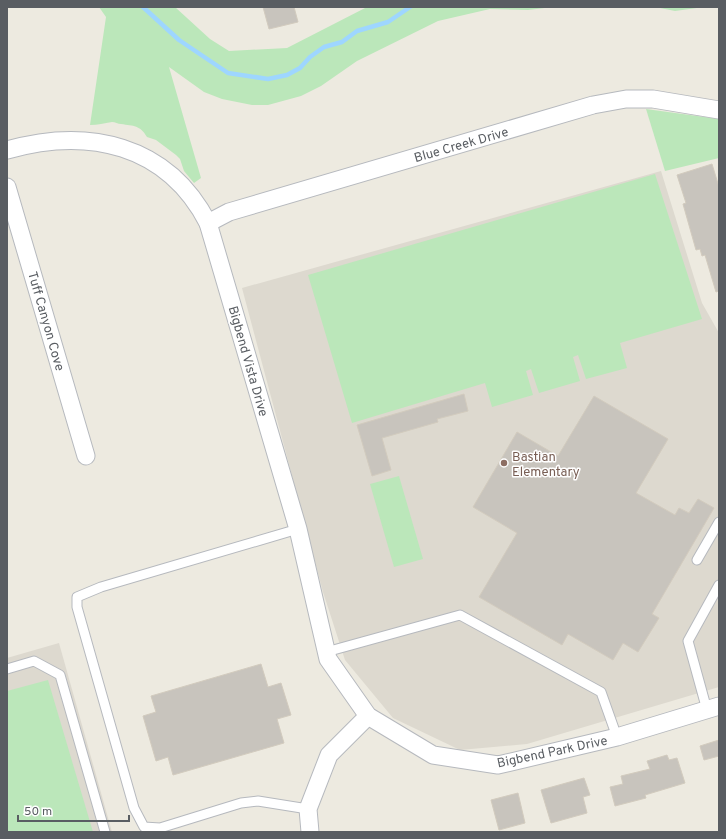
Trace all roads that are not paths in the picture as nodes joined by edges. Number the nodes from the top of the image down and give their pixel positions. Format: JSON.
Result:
{"nodes":[{"id":1,"x":719,"y":110,"type":"edge"},
{"id":2,"x":7,"y":150,"type":"edge"},
{"id":3,"x":7,"y":187,"type":"edge"},
{"id":4,"x":208,"y":224,"type":"junction"},
{"id":5,"x":86,"y":456,"type":"dead end"},
{"id":6,"x":719,"y":522,"type":"edge"},
{"id":7,"x":298,"y":529,"type":"junction"},
{"id":8,"x":697,"y":560,"type":"dead end"},
{"id":9,"x":719,"y":585,"type":"edge"},
{"id":10,"x":326,"y":652,"type":"junction"},
{"id":11,"x":7,"y":669,"type":"edge"},
{"id":12,"x":713,"y":708,"type":"edge"},
{"id":13,"x":368,"y":716,"type":"junction"},
{"id":14,"x":617,"y":736,"type":"junction"},
{"id":15,"x":308,"y":809,"type":"junction"},
{"id":16,"x":105,"y":832,"type":"edge"},
{"id":17,"x":310,"y":832,"type":"edge"}],
"edges":[{"from":1,"to":4,"type":"street","name":"Blue Creek Drive"},
{"from":2,"to":4,"type":"street","name":"Bigbend Vista Drive"},
{"from":3,"to":5,"type":"street","name":"Tuff Canyon Cove"},
{"from":4,"to":7,"type":"street","name":"Bigbend Vista Drive"},
{"from":6,"to":8,"type":"lane"},
{"from":7,"to":10,"type":"street","name":"Bigbend Vista Drive"},
{"from":7,"to":15,"type":"lane"},
{"from":9,"to":12,"type":"lane"},
{"from":10,"to":13,"type":"street","name":"Bigbend Vista Drive"},
{"from":10,"to":14,"type":"lane"},
{"from":11,"to":16,"type":"lane"},
{"from":12,"to":14,"type":"street","name":"Bigbend Park Drive"},
{"from":13,"to":14,"type":"street","name":"Bigbend Park Drive"},
{"from":13,"to":15,"type":"street"},
{"from":15,"to":17,"type":"street"}]}
